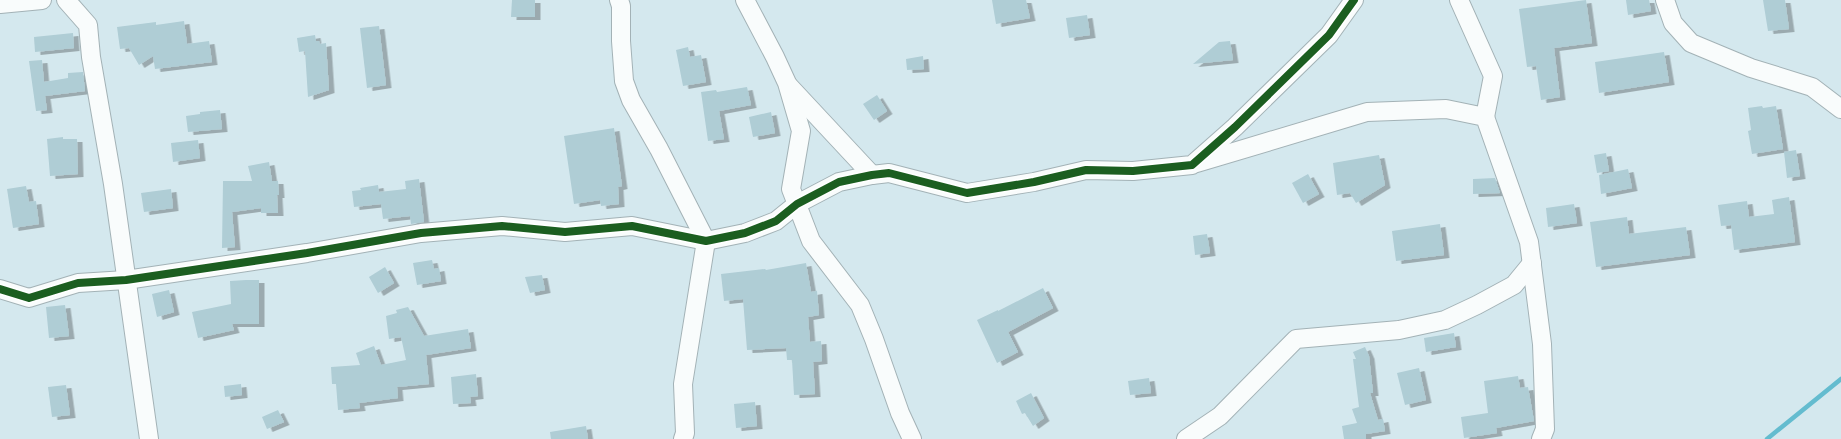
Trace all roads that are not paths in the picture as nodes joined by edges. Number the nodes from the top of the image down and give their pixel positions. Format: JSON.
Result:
{"nodes":[{"id":1,"x":42,"y":0,"type":"edge"},
{"id":2,"x":66,"y":0,"type":"edge"},
{"id":3,"x":619,"y":0,"type":"edge"},
{"id":4,"x":745,"y":0,"type":"edge"},
{"id":5,"x":1354,"y":0,"type":"edge"},
{"id":6,"x":1459,"y":0,"type":"edge"},
{"id":7,"x":1665,"y":0,"type":"edge"},
{"id":8,"x":0,"y":4,"type":"edge"},
{"id":9,"x":787,"y":83,"type":"junction"},
{"id":10,"x":1841,"y":109,"type":"edge"},
{"id":11,"x":1484,"y":117,"type":"junction"},
{"id":12,"x":1192,"y":165,"type":"junction"},
{"id":13,"x":872,"y":175,"type":"junction"},
{"id":14,"x":797,"y":204,"type":"junction"},
{"id":15,"x":706,"y":241,"type":"junction"},
{"id":16,"x":1532,"y":264,"type":"junction"},
{"id":17,"x":126,"y":280,"type":"junction"},
{"id":18,"x":0,"y":289,"type":"edge"},
{"id":19,"x":149,"y":439,"type":"edge"},
{"id":20,"x":682,"y":439,"type":"edge"},
{"id":21,"x":912,"y":439,"type":"edge"},
{"id":22,"x":1186,"y":439,"type":"edge"},
{"id":23,"x":1542,"y":439,"type":"edge"}],
"edges":[{"from":1,"to":8,"type":"street"},
{"from":2,"to":17,"type":"street"},
{"from":3,"to":15,"type":"street"},
{"from":4,"to":9,"type":"street"},
{"from":5,"to":12,"type":"street"},
{"from":6,"to":11,"type":"street"},
{"from":7,"to":10,"type":"street"},
{"from":9,"to":13,"type":"street"},
{"from":9,"to":14,"type":"street"},
{"from":11,"to":12,"type":"street"},
{"from":11,"to":16,"type":"street"},
{"from":12,"to":13,"type":"street"},
{"from":13,"to":14,"type":"street"},
{"from":14,"to":15,"type":"street"},
{"from":14,"to":21,"type":"street"},
{"from":15,"to":17,"type":"street"},
{"from":15,"to":20,"type":"street"},
{"from":16,"to":22,"type":"street"},
{"from":16,"to":23,"type":"street"},
{"from":17,"to":18,"type":"street"},
{"from":17,"to":19,"type":"street"}]}
